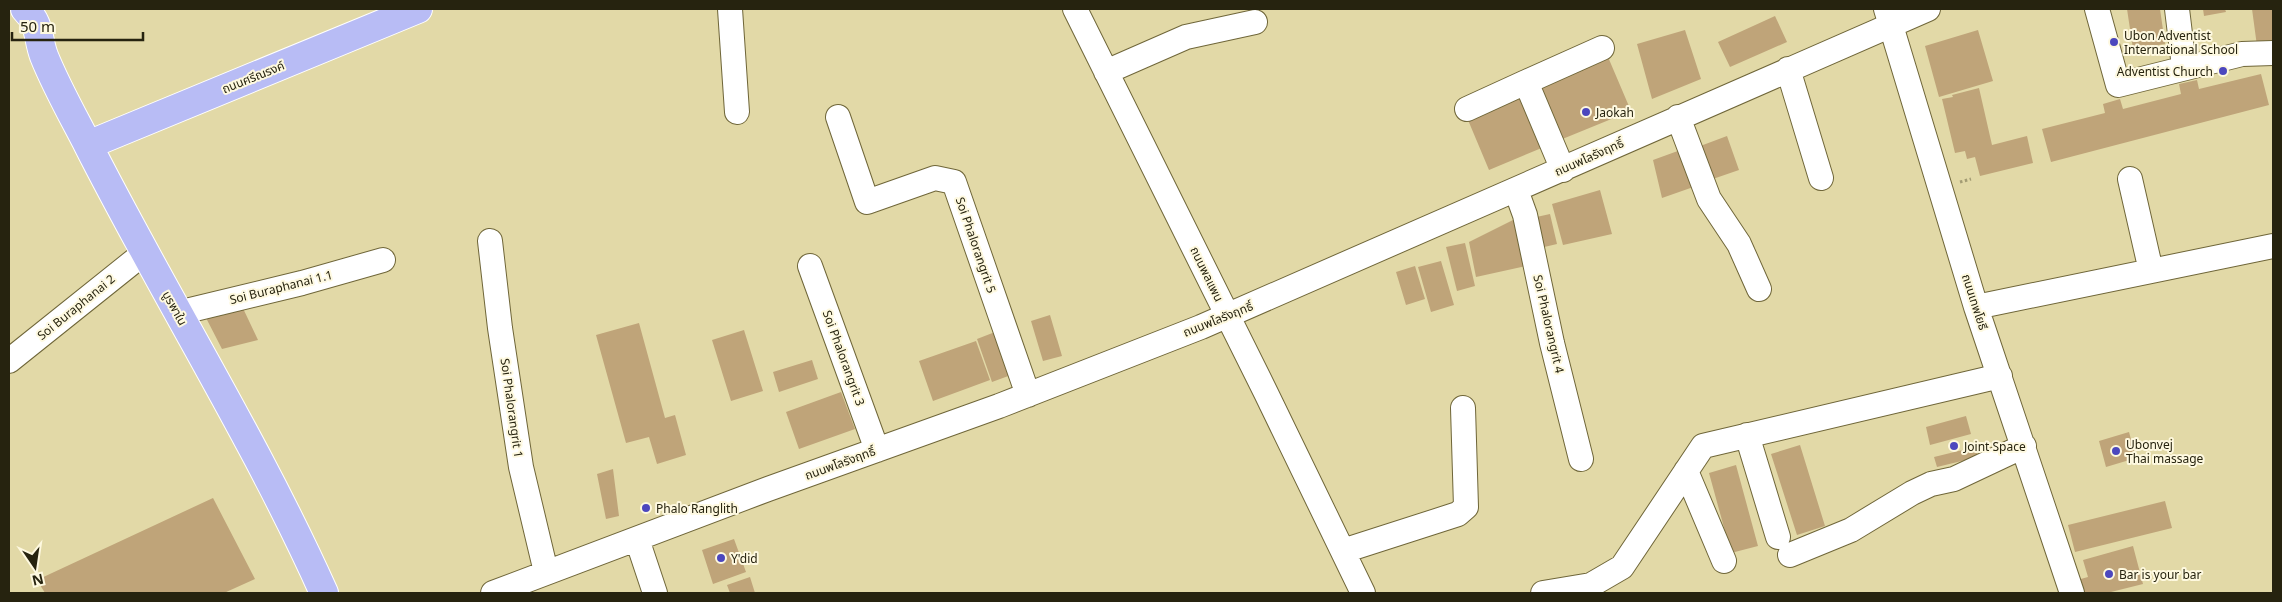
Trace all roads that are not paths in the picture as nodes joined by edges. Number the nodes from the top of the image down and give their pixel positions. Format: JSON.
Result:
{"nodes":[{"id":1,"x":418,"y":9,"type":"edge"},
{"id":2,"x":730,"y":9,"type":"edge"},
{"id":3,"x":1076,"y":9,"type":"edge"},
{"id":4,"x":1928,"y":9,"type":"edge"},
{"id":5,"x":2097,"y":9,"type":"edge"},
{"id":6,"x":2177,"y":9,"type":"edge"},
{"id":7,"x":35,"y":12,"type":"edge"},
{"id":8,"x":1888,"y":17,"type":"edge"},
{"id":9,"x":1255,"y":22,"type":"dead end"},
{"id":10,"x":1602,"y":48,"type":"dead end"},
{"id":11,"x":2273,"y":54,"type":"edge"},
{"id":12,"x":2184,"y":67,"type":"junction"},
{"id":13,"x":1788,"y":69,"type":"junction"},
{"id":14,"x":1106,"y":72,"type":"junction"},
{"id":15,"x":1526,"y":82,"type":"junction"},
{"id":16,"x":1467,"y":109,"type":"dead end"},
{"id":17,"x":737,"y":112,"type":"dead end"},
{"id":18,"x":838,"y":117,"type":"dead end"},
{"id":19,"x":1678,"y":117,"type":"junction"},
{"id":20,"x":88,"y":145,"type":"junction"},
{"id":21,"x":1563,"y":170,"type":"junction"},
{"id":22,"x":1821,"y":178,"type":"dead end"},
{"id":23,"x":2130,"y":179,"type":"dead end"},
{"id":24,"x":1516,"y":190,"type":"junction"},
{"id":25,"x":490,"y":241,"type":"dead end"},
{"id":26,"x":2273,"y":246,"type":"edge"},
{"id":27,"x":144,"y":253,"type":"junction"},
{"id":28,"x":383,"y":260,"type":"dead end"},
{"id":29,"x":810,"y":266,"type":"dead end"},
{"id":30,"x":2151,"y":270,"type":"junction"},
{"id":31,"x":1759,"y":289,"type":"dead end"},
{"id":32,"x":1976,"y":307,"type":"junction"},
{"id":33,"x":178,"y":312,"type":"junction"},
{"id":34,"x":1228,"y":316,"type":"junction"},
{"id":35,"x":9,"y":361,"type":"edge"},
{"id":36,"x":2000,"y":376,"type":"junction"},
{"id":37,"x":1028,"y":395,"type":"junction"},
{"id":38,"x":1463,"y":408,"type":"dead end"},
{"id":39,"x":1746,"y":435,"type":"junction"},
{"id":40,"x":2024,"y":446,"type":"junction"},
{"id":41,"x":877,"y":450,"type":"junction"},
{"id":42,"x":1581,"y":459,"type":"dead end"},
{"id":43,"x":1686,"y":470,"type":"junction"},
{"id":44,"x":637,"y":539,"type":"junction"},
{"id":45,"x":1343,"y":551,"type":"junction"},
{"id":46,"x":1724,"y":561,"type":"dead end"},
{"id":47,"x":546,"y":572,"type":"junction"},
{"id":48,"x":324,"y":593,"type":"edge"},
{"id":49,"x":493,"y":593,"type":"edge"},
{"id":50,"x":655,"y":593,"type":"edge"},
{"id":51,"x":1363,"y":593,"type":"edge"},
{"id":52,"x":1543,"y":593,"type":"edge"},
{"id":53,"x":2072,"y":593,"type":"edge"}],
"edges":[{"from":1,"to":20,"type":"main road","name":"ถนนศรีณรงค์"},
{"from":2,"to":17,"type":"street"},
{"from":3,"to":14,"type":"street","name":"ถนนพลแพน"},
{"from":4,"to":8,"type":"street","name":"ถนนพโลรังฤทธิ์"},
{"from":5,"to":12,"type":"street"},
{"from":6,"to":12,"type":"street"},
{"from":7,"to":20,"type":"main road","name":"บูรพาใน"},
{"from":8,"to":13,"type":"street","name":"ถนนพโลรังฤทธิ์"},
{"from":8,"to":32,"type":"street","name":"ถนนเทพโยธี"},
{"from":9,"to":14,"type":"street"},
{"from":10,"to":15,"type":"street"},
{"from":11,"to":12,"type":"street"},
{"from":13,"to":19,"type":"street","name":"ถนนพโลรังฤทธิ์"},
{"from":13,"to":22,"type":"street"},
{"from":14,"to":34,"type":"street","name":"ถนนพลแพน"},
{"from":15,"to":16,"type":"street"},
{"from":15,"to":21,"type":"street"},
{"from":18,"to":37,"type":"street","name":"Soi Phalorangrit 5"},
{"from":19,"to":21,"type":"street","name":"ถนนพโลรังฤทธิ์"},
{"from":19,"to":31,"type":"street"},
{"from":20,"to":27,"type":"main road","name":"บูรพาใน"},
{"from":21,"to":24,"type":"street","name":"ถนนพโลรังฤทธิ์"},
{"from":23,"to":30,"type":"street"},
{"from":24,"to":34,"type":"street","name":"ถนนพโลรังฤทธิ์"},
{"from":24,"to":42,"type":"street","name":"Soi Phalorangrit 4"},
{"from":25,"to":47,"type":"street","name":"Soi Phalorangrit 1"},
{"from":26,"to":30,"type":"street"},
{"from":27,"to":33,"type":"main road","name":"บูรพาใน"},
{"from":27,"to":35,"type":"street","name":"Soi Buraphanai 2"},
{"from":28,"to":33,"type":"street","name":"Soi Buraphanai 1.1"},
{"from":29,"to":41,"type":"street","name":"Soi Phalorangrit 3"},
{"from":30,"to":32,"type":"street"},
{"from":32,"to":36,"type":"street","name":"ถนนเทพโยธี"},
{"from":33,"to":48,"type":"main road","name":"บูรพาใน"},
{"from":34,"to":37,"type":"street","name":"ถนนพโลรังฤทธิ์"},
{"from":34,"to":45,"type":"street","name":"ถนนพลแพน"},
{"from":36,"to":39,"type":"street"},
{"from":36,"to":40,"type":"street","name":"ถนนเทพโยธี"},
{"from":37,"to":41,"type":"street","name":"ถนนพโลรังฤทธิ์"},
{"from":38,"to":45,"type":"street"},
{"from":39,"to":40,"type":"street"},
{"from":39,"to":43,"type":"street"},
{"from":40,"to":53,"type":"street","name":"ถนนเทพโยธี"},
{"from":41,"to":44,"type":"street","name":"ถนนพโลรังฤทธิ์"},
{"from":43,"to":46,"type":"street"},
{"from":43,"to":52,"type":"street"},
{"from":44,"to":47,"type":"street","name":"ถนนพโลรังฤทธิ์"},
{"from":44,"to":50,"type":"street"},
{"from":45,"to":51,"type":"street","name":"ถนนพลแพน"},
{"from":47,"to":49,"type":"street","name":"ถนนพโลรังฤทธิ์"}]}
